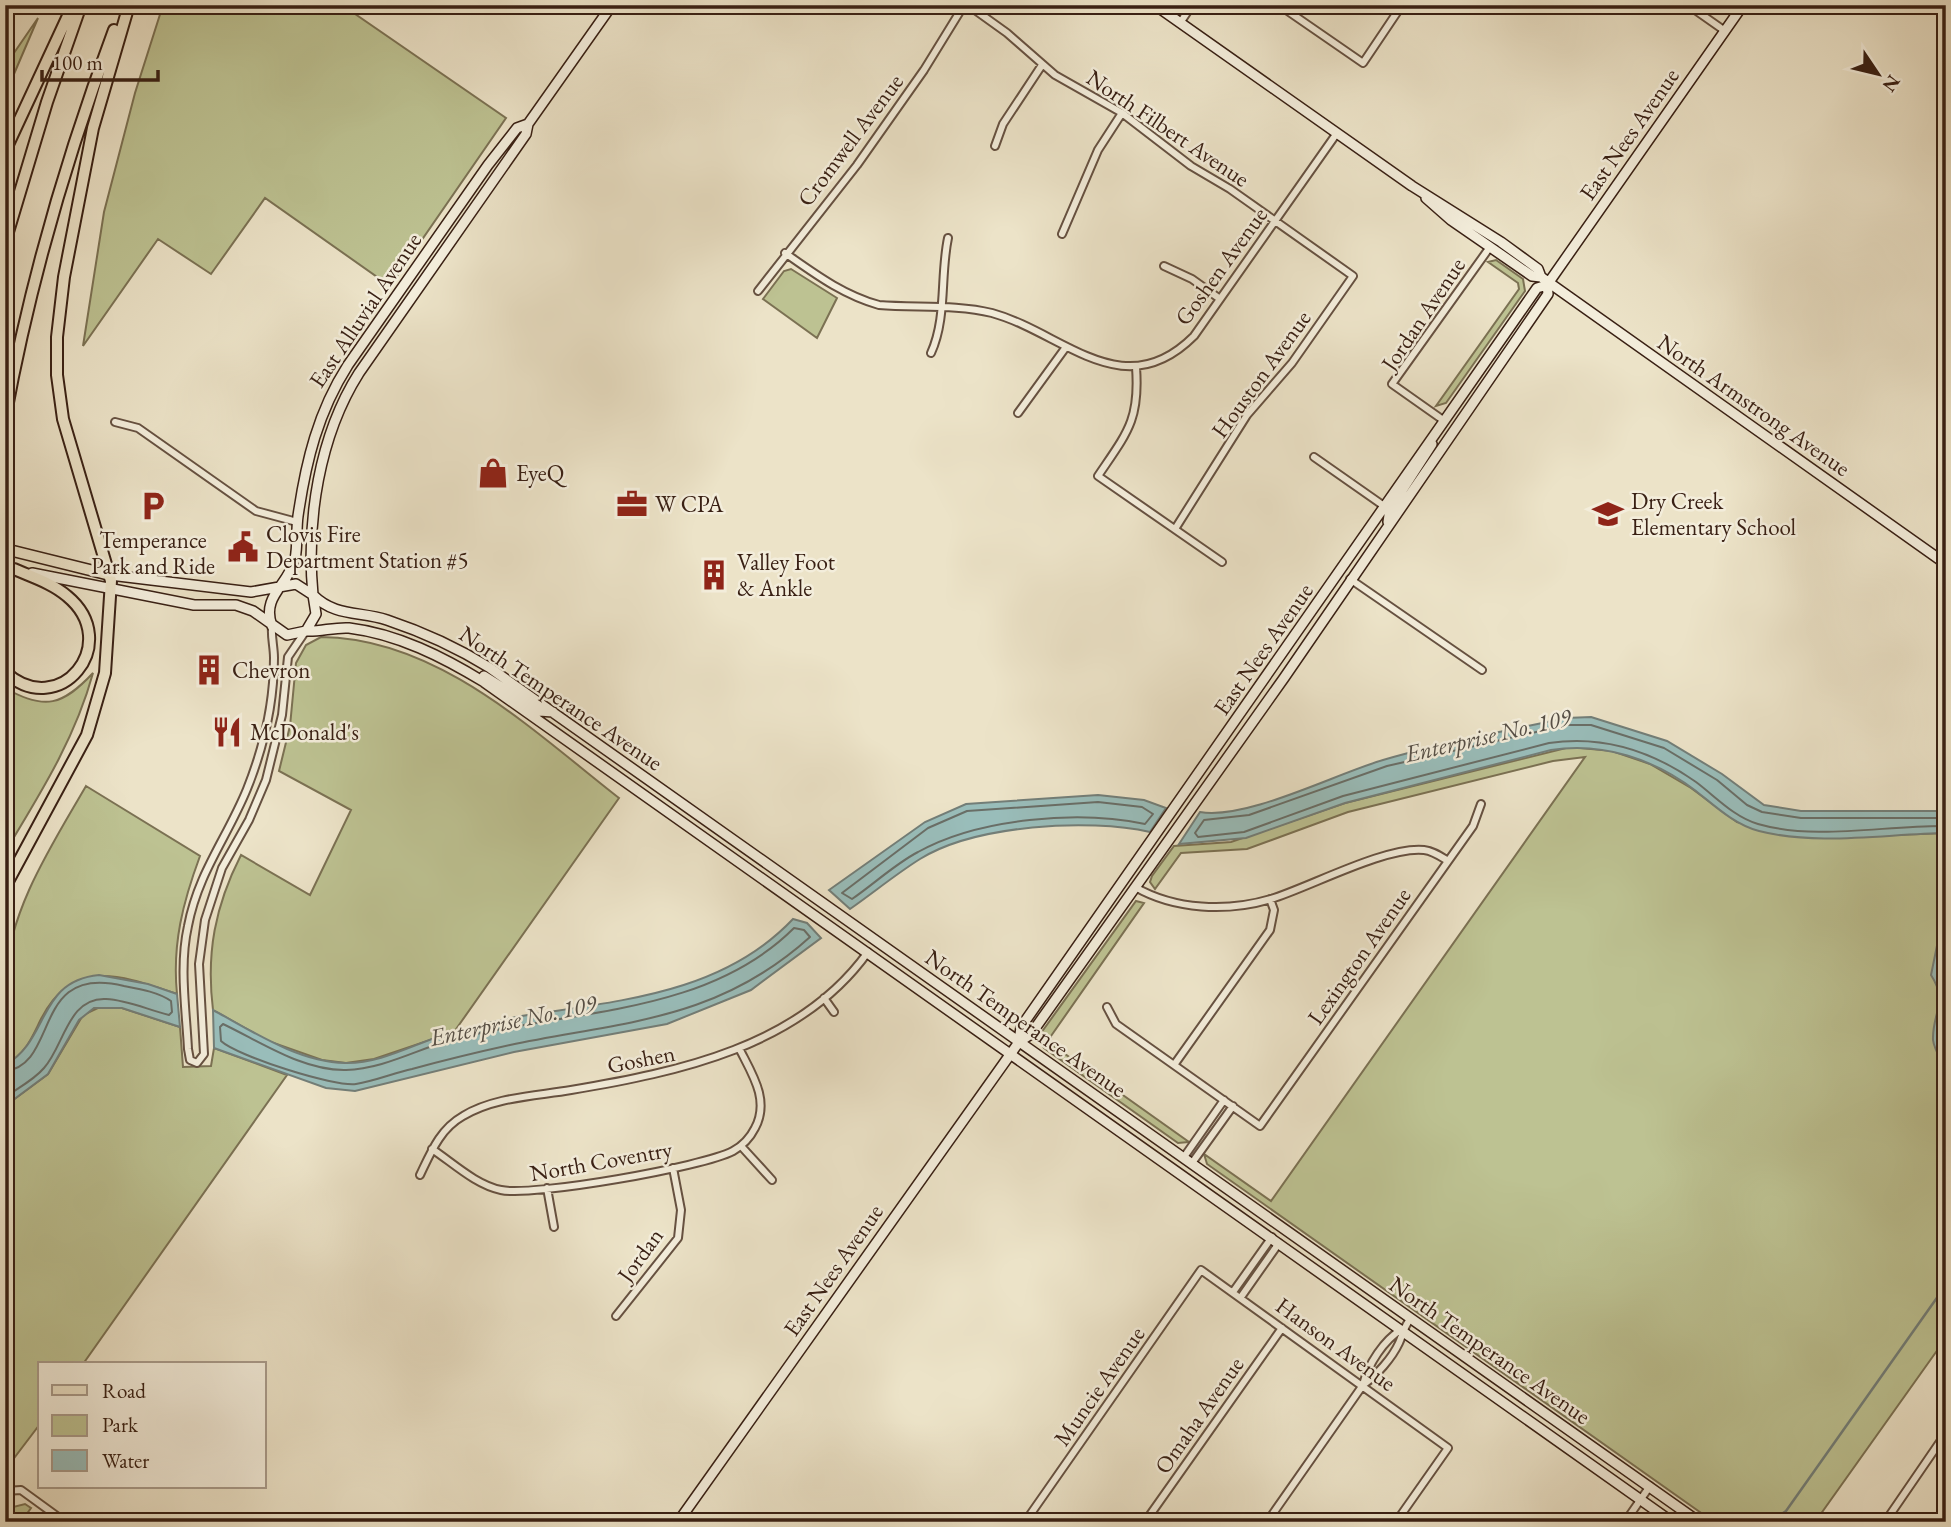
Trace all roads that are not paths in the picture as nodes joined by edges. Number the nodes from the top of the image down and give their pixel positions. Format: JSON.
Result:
{"nodes":[{"id":1,"x":73,"y":5,"type":"edge"},
{"id":2,"x":81,"y":5,"type":"edge"},
{"id":3,"x":123,"y":5,"type":"edge"},
{"id":4,"x":129,"y":5,"type":"edge"},
{"id":5,"x":612,"y":5,"type":"edge"},
{"id":6,"x":966,"y":5,"type":"edge"},
{"id":7,"x":1154,"y":5,"type":"edge"},
{"id":8,"x":1192,"y":5,"type":"edge"},
{"id":9,"x":1279,"y":5,"type":"edge"},
{"id":10,"x":1402,"y":5,"type":"edge"},
{"id":11,"x":1688,"y":5,"type":"edge"},
{"id":12,"x":1743,"y":5,"type":"edge"},
{"id":13,"x":1180,"y":23,"type":"junction"},
{"id":14,"x":1725,"y":31,"type":"junction"},
{"id":15,"x":1042,"y":65,"type":"junction"},
{"id":16,"x":1122,"y":113,"type":"junction"},
{"id":17,"x":528,"y":124,"type":"junction"},
{"id":18,"x":1337,"y":133,"type":"junction"},
{"id":19,"x":995,"y":146,"type":"dead end"},
{"id":20,"x":5,"y":151,"type":"edge"},
{"id":21,"x":1412,"y":186,"type":"junction"},
{"id":22,"x":1275,"y":221,"type":"junction"},
{"id":23,"x":1062,"y":234,"type":"dead end"},
{"id":24,"x":948,"y":238,"type":"dead end"},
{"id":25,"x":5,"y":242,"type":"edge"},
{"id":26,"x":1490,"y":247,"type":"junction"},
{"id":27,"x":785,"y":253,"type":"junction"},
{"id":28,"x":1164,"y":265,"type":"dead end"},
{"id":29,"x":1353,"y":276,"type":"joint"},
{"id":30,"x":1546,"y":281,"type":"junction"},
{"id":31,"x":758,"y":291,"type":"dead end"},
{"id":32,"x":1220,"y":299,"type":"junction"},
{"id":33,"x":940,"y":308,"type":"junction"},
{"id":34,"x":1066,"y":346,"type":"junction"},
{"id":35,"x":931,"y":353,"type":"dead end"},
{"id":36,"x":1136,"y":367,"type":"junction"},
{"id":37,"x":1018,"y":413,"type":"dead end"},
{"id":38,"x":6,"y":416,"type":"edge"},
{"id":39,"x":1443,"y":420,"type":"junction"},
{"id":40,"x":115,"y":422,"type":"dead end"},
{"id":41,"x":5,"y":428,"type":"edge"},
{"id":42,"x":1314,"y":457,"type":"dead end"},
{"id":43,"x":1384,"y":506,"type":"junction"},
{"id":44,"x":297,"y":523,"type":"junction"},
{"id":45,"x":1388,"y":523,"type":"junction"},
{"id":46,"x":1175,"y":529,"type":"junction"},
{"id":47,"x":5,"y":549,"type":"edge"},
{"id":48,"x":1222,"y":562,"type":"dead end"},
{"id":49,"x":1946,"y":564,"type":"edge"},
{"id":50,"x":10,"y":567,"type":"edge"},
{"id":51,"x":110,"y":575,"type":"junction"},
{"id":52,"x":1350,"y":579,"type":"junction"},
{"id":53,"x":280,"y":585,"type":"junction"},
{"id":54,"x":111,"y":590,"type":"junction"},
{"id":55,"x":313,"y":594,"type":"junction"},
{"id":56,"x":272,"y":626,"type":"junction"},
{"id":57,"x":306,"y":631,"type":"junction"},
{"id":58,"x":466,"y":670,"type":"junction"},
{"id":59,"x":1482,"y":670,"type":"dead end"},
{"id":60,"x":5,"y":672,"type":"edge"},
{"id":61,"x":553,"y":712,"type":"junction"},
{"id":62,"x":1481,"y":804,"type":"dead end"},
{"id":63,"x":1448,"y":861,"type":"junction"},
{"id":64,"x":5,"y":887,"type":"edge"},
{"id":65,"x":1135,"y":887,"type":"junction"},
{"id":66,"x":1270,"y":899,"type":"junction"},
{"id":67,"x":868,"y":952,"type":"junction"},
{"id":68,"x":824,"y":998,"type":"junction"},
{"id":69,"x":1107,"y":1007,"type":"dead end"},
{"id":70,"x":834,"y":1012,"type":"dead end"},
{"id":71,"x":1019,"y":1042,"type":"junction"},
{"id":72,"x":740,"y":1048,"type":"junction"},
{"id":73,"x":1011,"y":1053,"type":"junction"},
{"id":74,"x":1174,"y":1065,"type":"junction"},
{"id":75,"x":1224,"y":1100,"type":"junction"},
{"id":76,"x":1233,"y":1106,"type":"junction"},
{"id":77,"x":741,"y":1146,"type":"junction"},
{"id":78,"x":432,"y":1149,"type":"junction"},
{"id":79,"x":1188,"y":1160,"type":"junction"},
{"id":80,"x":673,"y":1168,"type":"junction"},
{"id":81,"x":420,"y":1175,"type":"dead end"},
{"id":82,"x":772,"y":1180,"type":"dead end"},
{"id":83,"x":547,"y":1188,"type":"junction"},
{"id":84,"x":554,"y":1227,"type":"dead end"},
{"id":85,"x":1275,"y":1240,"type":"junction"},
{"id":86,"x":1201,"y":1269,"type":"joint"},
{"id":87,"x":1233,"y":1292,"type":"junction"},
{"id":88,"x":1241,"y":1297,"type":"junction"},
{"id":89,"x":616,"y":1316,"type":"dead end"},
{"id":90,"x":1410,"y":1318,"type":"junction"},
{"id":91,"x":1282,"y":1328,"type":"junction"},
{"id":92,"x":1402,"y":1329,"type":"junction"},
{"id":93,"x":1363,"y":1385,"type":"junction"},
{"id":94,"x":1946,"y":1433,"type":"edge"},
{"id":95,"x":1650,"y":1486,"type":"junction"},
{"id":96,"x":5,"y":1491,"type":"edge"},
{"id":97,"x":1641,"y":1499,"type":"junction"},
{"id":98,"x":65,"y":1522,"type":"edge"},
{"id":99,"x":678,"y":1522,"type":"edge"},
{"id":100,"x":1025,"y":1522,"type":"edge"},
{"id":101,"x":1145,"y":1522,"type":"edge"},
{"id":102,"x":1267,"y":1522,"type":"edge"},
{"id":103,"x":1396,"y":1522,"type":"edge"},
{"id":104,"x":1625,"y":1522,"type":"edge"},
{"id":105,"x":1672,"y":1522,"type":"edge"},
{"id":106,"x":1699,"y":1522,"type":"edge"},
{"id":107,"x":1885,"y":1522,"type":"edge"}],
"edges":[{"from":1,"to":20,"type":"highway"},
{"from":2,"to":25,"type":"highway"},
{"from":3,"to":38,"type":"highway"},
{"from":4,"to":51,"type":"highway"},
{"from":5,"to":17,"type":"main road","name":"East Alluvial Avenue"},
{"from":6,"to":15,"type":"street","name":"North Filbert Avenue"},
{"from":6,"to":27,"type":"street","name":"Cromwell Avenue"},
{"from":7,"to":13,"type":"main road","name":"North Armstrong Avenue"},
{"from":8,"to":13,"type":"street"},
{"from":9,"to":10,"type":"street"},
{"from":11,"to":14,"type":"street"},
{"from":12,"to":14,"type":"main road","name":"East Nees Avenue"},
{"from":13,"to":18,"type":"main road","name":"North Armstrong Avenue"},
{"from":14,"to":30,"type":"main road","name":"East Nees Avenue"},
{"from":15,"to":16,"type":"street","name":"North Filbert Avenue"},
{"from":15,"to":19,"type":"street"},
{"from":16,"to":22,"type":"street","name":"North Filbert Avenue"},
{"from":16,"to":23,"type":"street"},
{"from":17,"to":44,"type":"main road","name":"East Alluvial Avenue"},
{"from":17,"to":55,"type":"main road","name":"East Alluvial Avenue"},
{"from":18,"to":21,"type":"main road","name":"North Armstrong Avenue"},
{"from":18,"to":22,"type":"street","name":"Goshen Avenue"},
{"from":21,"to":26,"type":"main road","name":"North Armstrong Avenue"},
{"from":21,"to":30,"type":"main road","name":"North Armstrong Avenue"},
{"from":22,"to":29,"type":"street","name":"North Filbert Avenue"},
{"from":22,"to":32,"type":"street","name":"Goshen Avenue"},
{"from":24,"to":33,"type":"street"},
{"from":26,"to":30,"type":"main road","name":"North Armstrong Avenue"},
{"from":26,"to":39,"type":"street","name":"Jordan Avenue"},
{"from":27,"to":31,"type":"street","name":"Cromwell Avenue"},
{"from":27,"to":33,"type":"street"},
{"from":28,"to":32,"type":"street"},
{"from":29,"to":46,"type":"street","name":"Houston Avenue"},
{"from":30,"to":39,"type":"main road","name":"East Nees Avenue"},
{"from":30,"to":45,"type":"main road","name":"East Nees Avenue"},
{"from":30,"to":49,"type":"main road","name":"North Armstrong Avenue"},
{"from":32,"to":36,"type":"street","name":"Goshen Avenue"},
{"from":33,"to":34,"type":"street"},
{"from":33,"to":35,"type":"street"},
{"from":34,"to":36,"type":"street"},
{"from":34,"to":37,"type":"street"},
{"from":36,"to":46,"type":"street"},
{"from":38,"to":41,"type":"highway"},
{"from":39,"to":43,"type":"main road","name":"East Nees Avenue"},
{"from":39,"to":45,"type":"main road"},
{"from":40,"to":44,"type":"street"},
{"from":42,"to":43,"type":"street"},
{"from":43,"to":52,"type":"main road"},
{"from":43,"to":71,"type":"main road","name":"East Nees Avenue"},
{"from":44,"to":53,"type":"main road","name":"East Alluvial Avenue"},
{"from":45,"to":52,"type":"main road","name":"East Nees Avenue"},
{"from":46,"to":48,"type":"street"},
{"from":47,"to":51,"type":"main road"},
{"from":50,"to":54,"type":"main road"},
{"from":50,"to":60,"type":"highway"},
{"from":51,"to":53,"type":"main road"},
{"from":51,"to":54,"type":"highway"},
{"from":52,"to":59,"type":"street"},
{"from":52,"to":65,"type":"main road","name":"East Nees Avenue"},
{"from":53,"to":55,"type":"main road"},
{"from":53,"to":56,"type":"main road"},
{"from":54,"to":56,"type":"main road"},
{"from":54,"to":64,"type":"highway"},
{"from":55,"to":57,"type":"main road"},
{"from":55,"to":61,"type":"main road","name":"North Temperance Avenue"},
{"from":56,"to":57,"type":"main road"},
{"from":56,"to":57,"type":"street"},
{"from":57,"to":58,"type":"main road","name":"North Temperance Avenue"},
{"from":58,"to":61,"type":"main road"},
{"from":58,"to":67,"type":"main road","name":"North Temperance Avenue"},
{"from":61,"to":71,"type":"main road","name":"North Temperance Avenue"},
{"from":62,"to":63,"type":"street","name":"Lexington Avenue"},
{"from":63,"to":66,"type":"street"},
{"from":63,"to":76,"type":"street","name":"Lexington Avenue"},
{"from":65,"to":66,"type":"street"},
{"from":65,"to":71,"type":"main road","name":"East Nees Avenue"},
{"from":66,"to":74,"type":"street"},
{"from":67,"to":68,"type":"street","name":"Goshen"},
{"from":67,"to":73,"type":"main road","name":"North Temperance Avenue"},
{"from":68,"to":70,"type":"street"},
{"from":68,"to":72,"type":"street","name":"Goshen"},
{"from":69,"to":74,"type":"street"},
{"from":71,"to":73,"type":"main road","name":"East Nees Avenue"},
{"from":71,"to":79,"type":"main road","name":"North Temperance Avenue"},
{"from":72,"to":77,"type":"street"},
{"from":72,"to":78,"type":"street","name":"Goshen"},
{"from":73,"to":85,"type":"main road","name":"North Temperance Avenue"},
{"from":73,"to":99,"type":"main road","name":"East Nees Avenue"},
{"from":74,"to":75,"type":"street"},
{"from":75,"to":76,"type":"street"},
{"from":75,"to":79,"type":"street"},
{"from":76,"to":79,"type":"street"},
{"from":77,"to":80,"type":"street","name":"North Coventry"},
{"from":77,"to":82,"type":"street"},
{"from":78,"to":81,"type":"street","name":"Goshen"},
{"from":78,"to":83,"type":"street","name":"North Coventry"},
{"from":79,"to":90,"type":"main road","name":"North Temperance Avenue"},
{"from":80,"to":83,"type":"street","name":"North Coventry"},
{"from":80,"to":89,"type":"street","name":"Jordan"},
{"from":83,"to":84,"type":"street"},
{"from":85,"to":87,"type":"street"},
{"from":85,"to":88,"type":"street"},
{"from":85,"to":92,"type":"main road","name":"North Temperance Avenue"},
{"from":86,"to":87,"type":"street","name":"Hanson Avenue"},
{"from":86,"to":100,"type":"street","name":"Muncie Avenue"},
{"from":87,"to":88,"type":"street","name":"Hanson Avenue"},
{"from":88,"to":91,"type":"street","name":"Hanson Avenue"},
{"from":90,"to":92,"type":"street"},
{"from":90,"to":95,"type":"main road","name":"North Temperance Avenue"},
{"from":91,"to":93,"type":"street","name":"Hanson Avenue"},
{"from":91,"to":101,"type":"street","name":"Omaha Avenue"},
{"from":92,"to":93,"type":"street"},
{"from":92,"to":97,"type":"main road","name":"North Temperance Avenue"},
{"from":93,"to":102,"type":"street"},
{"from":93,"to":103,"type":"street","name":"Hanson Avenue"},
{"from":94,"to":107,"type":"street"},
{"from":95,"to":97,"type":"street"},
{"from":95,"to":106,"type":"main road","name":"North Temperance Avenue"},
{"from":96,"to":98,"type":"street"},
{"from":97,"to":104,"type":"street"},
{"from":97,"to":105,"type":"main road","name":"North Temperance Avenue"}]}
